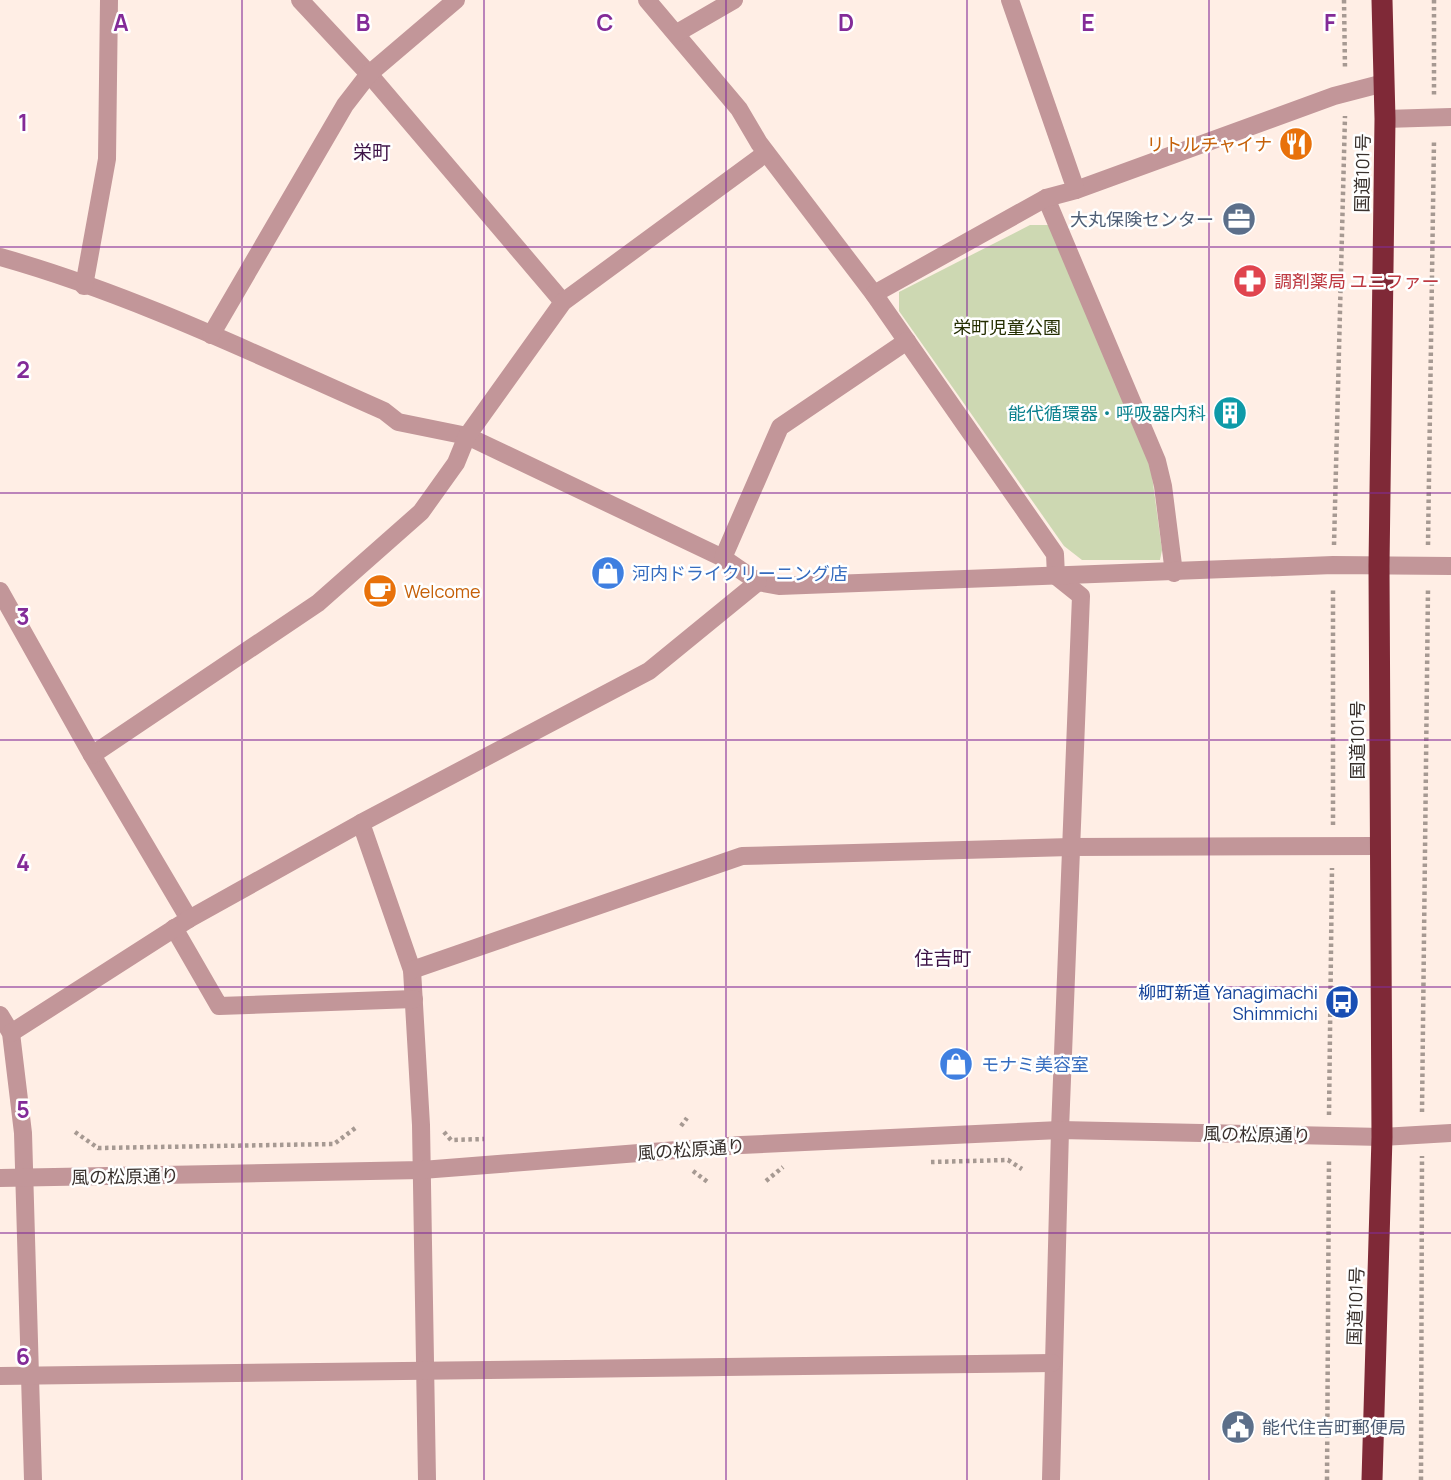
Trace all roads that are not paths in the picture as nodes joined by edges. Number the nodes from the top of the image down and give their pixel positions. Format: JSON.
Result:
{"nodes":[{"id":1,"x":109,"y":0,"type":"edge"},
{"id":2,"x":300,"y":0,"type":"edge"},
{"id":3,"x":456,"y":0,"type":"edge"},
{"id":4,"x":648,"y":0,"type":"edge"},
{"id":5,"x":734,"y":0,"type":"edge"},
{"id":6,"x":1010,"y":0,"type":"edge"},
{"id":7,"x":1382,"y":0,"type":"edge"},
{"id":8,"x":677,"y":33,"type":"junction"},
{"id":9,"x":369,"y":74,"type":"junction"},
{"id":10,"x":1384,"y":83,"type":"junction"},
{"id":11,"x":1443,"y":117,"type":"edge"},
{"id":12,"x":1385,"y":119,"type":"junction"},
{"id":13,"x":766,"y":153,"type":"junction"},
{"id":14,"x":1076,"y":190,"type":"junction"},
{"id":15,"x":1046,"y":198,"type":"junction"},
{"id":16,"x":0,"y":257,"type":"edge"},
{"id":17,"x":84,"y":286,"type":"junction"},
{"id":18,"x":874,"y":294,"type":"junction"},
{"id":19,"x":563,"y":302,"type":"junction"},
{"id":20,"x":211,"y":335,"type":"junction"},
{"id":21,"x":906,"y":341,"type":"junction"},
{"id":22,"x":467,"y":436,"type":"junction"},
{"id":23,"x":723,"y":558,"type":"junction"},
{"id":24,"x":1379,"y":566,"type":"junction"},
{"id":25,"x":1451,"y":566,"type":"edge"},
{"id":26,"x":1174,"y":573,"type":"junction"},
{"id":27,"x":1056,"y":576,"type":"junction"},
{"id":28,"x":758,"y":582,"type":"junction"},
{"id":29,"x":0,"y":591,"type":"edge"},
{"id":30,"x":92,"y":755,"type":"junction"},
{"id":31,"x":361,"y":822,"type":"junction"},
{"id":32,"x":1380,"y":846,"type":"junction"},
{"id":33,"x":1071,"y":847,"type":"junction"},
{"id":34,"x":182,"y":923,"type":"junction"},
{"id":35,"x":412,"y":970,"type":"junction"},
{"id":36,"x":414,"y":999,"type":"junction"},
{"id":37,"x":0,"y":1015,"type":"edge"},
{"id":38,"x":11,"y":1033,"type":"junction"},
{"id":39,"x":1060,"y":1130,"type":"junction"},
{"id":40,"x":1451,"y":1133,"type":"edge"},
{"id":41,"x":1382,"y":1137,"type":"junction"},
{"id":42,"x":422,"y":1170,"type":"junction"},
{"id":43,"x":0,"y":1178,"type":"edge"},
{"id":44,"x":22,"y":1178,"type":"junction"},
{"id":45,"x":1052,"y":1363,"type":"junction"},
{"id":46,"x":425,"y":1372,"type":"junction"},
{"id":47,"x":29,"y":1375,"type":"junction"},
{"id":48,"x":0,"y":1376,"type":"edge"},
{"id":49,"x":33,"y":1480,"type":"edge"},
{"id":50,"x":427,"y":1480,"type":"edge"},
{"id":51,"x":1051,"y":1480,"type":"edge"},
{"id":52,"x":1373,"y":1480,"type":"edge"}],
"edges":[{"from":1,"to":17,"type":"street"},
{"from":2,"to":9,"type":"street"},
{"from":3,"to":9,"type":"street"},
{"from":4,"to":8,"type":"street"},
{"from":5,"to":8,"type":"street"},
{"from":6,"to":14,"type":"street"},
{"from":7,"to":10,"type":"highway","name":"国道101号"},
{"from":8,"to":13,"type":"street"},
{"from":9,"to":19,"type":"street"},
{"from":9,"to":20,"type":"street"},
{"from":10,"to":12,"type":"highway","name":"国道101号"},
{"from":10,"to":14,"type":"street"},
{"from":11,"to":12,"type":"street"},
{"from":12,"to":24,"type":"highway","name":"国道101号"},
{"from":13,"to":18,"type":"street"},
{"from":13,"to":19,"type":"street"},
{"from":14,"to":15,"type":"street"},
{"from":15,"to":18,"type":"street"},
{"from":15,"to":26,"type":"street"},
{"from":16,"to":17,"type":"street"},
{"from":17,"to":20,"type":"street"},
{"from":18,"to":21,"type":"street"},
{"from":19,"to":22,"type":"street"},
{"from":20,"to":22,"type":"street"},
{"from":21,"to":23,"type":"street"},
{"from":21,"to":27,"type":"street"},
{"from":22,"to":23,"type":"street"},
{"from":22,"to":30,"type":"street"},
{"from":23,"to":28,"type":"street"},
{"from":24,"to":25,"type":"street"},
{"from":24,"to":26,"type":"street"},
{"from":24,"to":32,"type":"highway","name":"国道101号"},
{"from":26,"to":27,"type":"street"},
{"from":27,"to":28,"type":"street"},
{"from":27,"to":33,"type":"street"},
{"from":28,"to":31,"type":"street"},
{"from":29,"to":30,"type":"street"},
{"from":30,"to":34,"type":"street"},
{"from":31,"to":34,"type":"street"},
{"from":31,"to":35,"type":"street"},
{"from":32,"to":33,"type":"street"},
{"from":32,"to":41,"type":"highway","name":"国道101号"},
{"from":33,"to":35,"type":"street"},
{"from":33,"to":39,"type":"street"},
{"from":34,"to":36,"type":"street"},
{"from":34,"to":38,"type":"street"},
{"from":35,"to":36,"type":"street"},
{"from":36,"to":42,"type":"street"},
{"from":37,"to":38,"type":"street"},
{"from":38,"to":44,"type":"street"},
{"from":39,"to":41,"type":"street","name":"風の松原通り"},
{"from":39,"to":42,"type":"street","name":"風の松原通り"},
{"from":39,"to":45,"type":"street"},
{"from":40,"to":41,"type":"street","name":"風の松原通り"},
{"from":41,"to":52,"type":"highway","name":"国道101号"},
{"from":42,"to":44,"type":"street","name":"風の松原通り"},
{"from":42,"to":46,"type":"street"},
{"from":43,"to":44,"type":"street","name":"風の松原通り"},
{"from":44,"to":47,"type":"street"},
{"from":45,"to":46,"type":"street"},
{"from":45,"to":51,"type":"street"},
{"from":46,"to":47,"type":"street"},
{"from":46,"to":50,"type":"street"},
{"from":47,"to":48,"type":"street"},
{"from":47,"to":49,"type":"street"}]}
